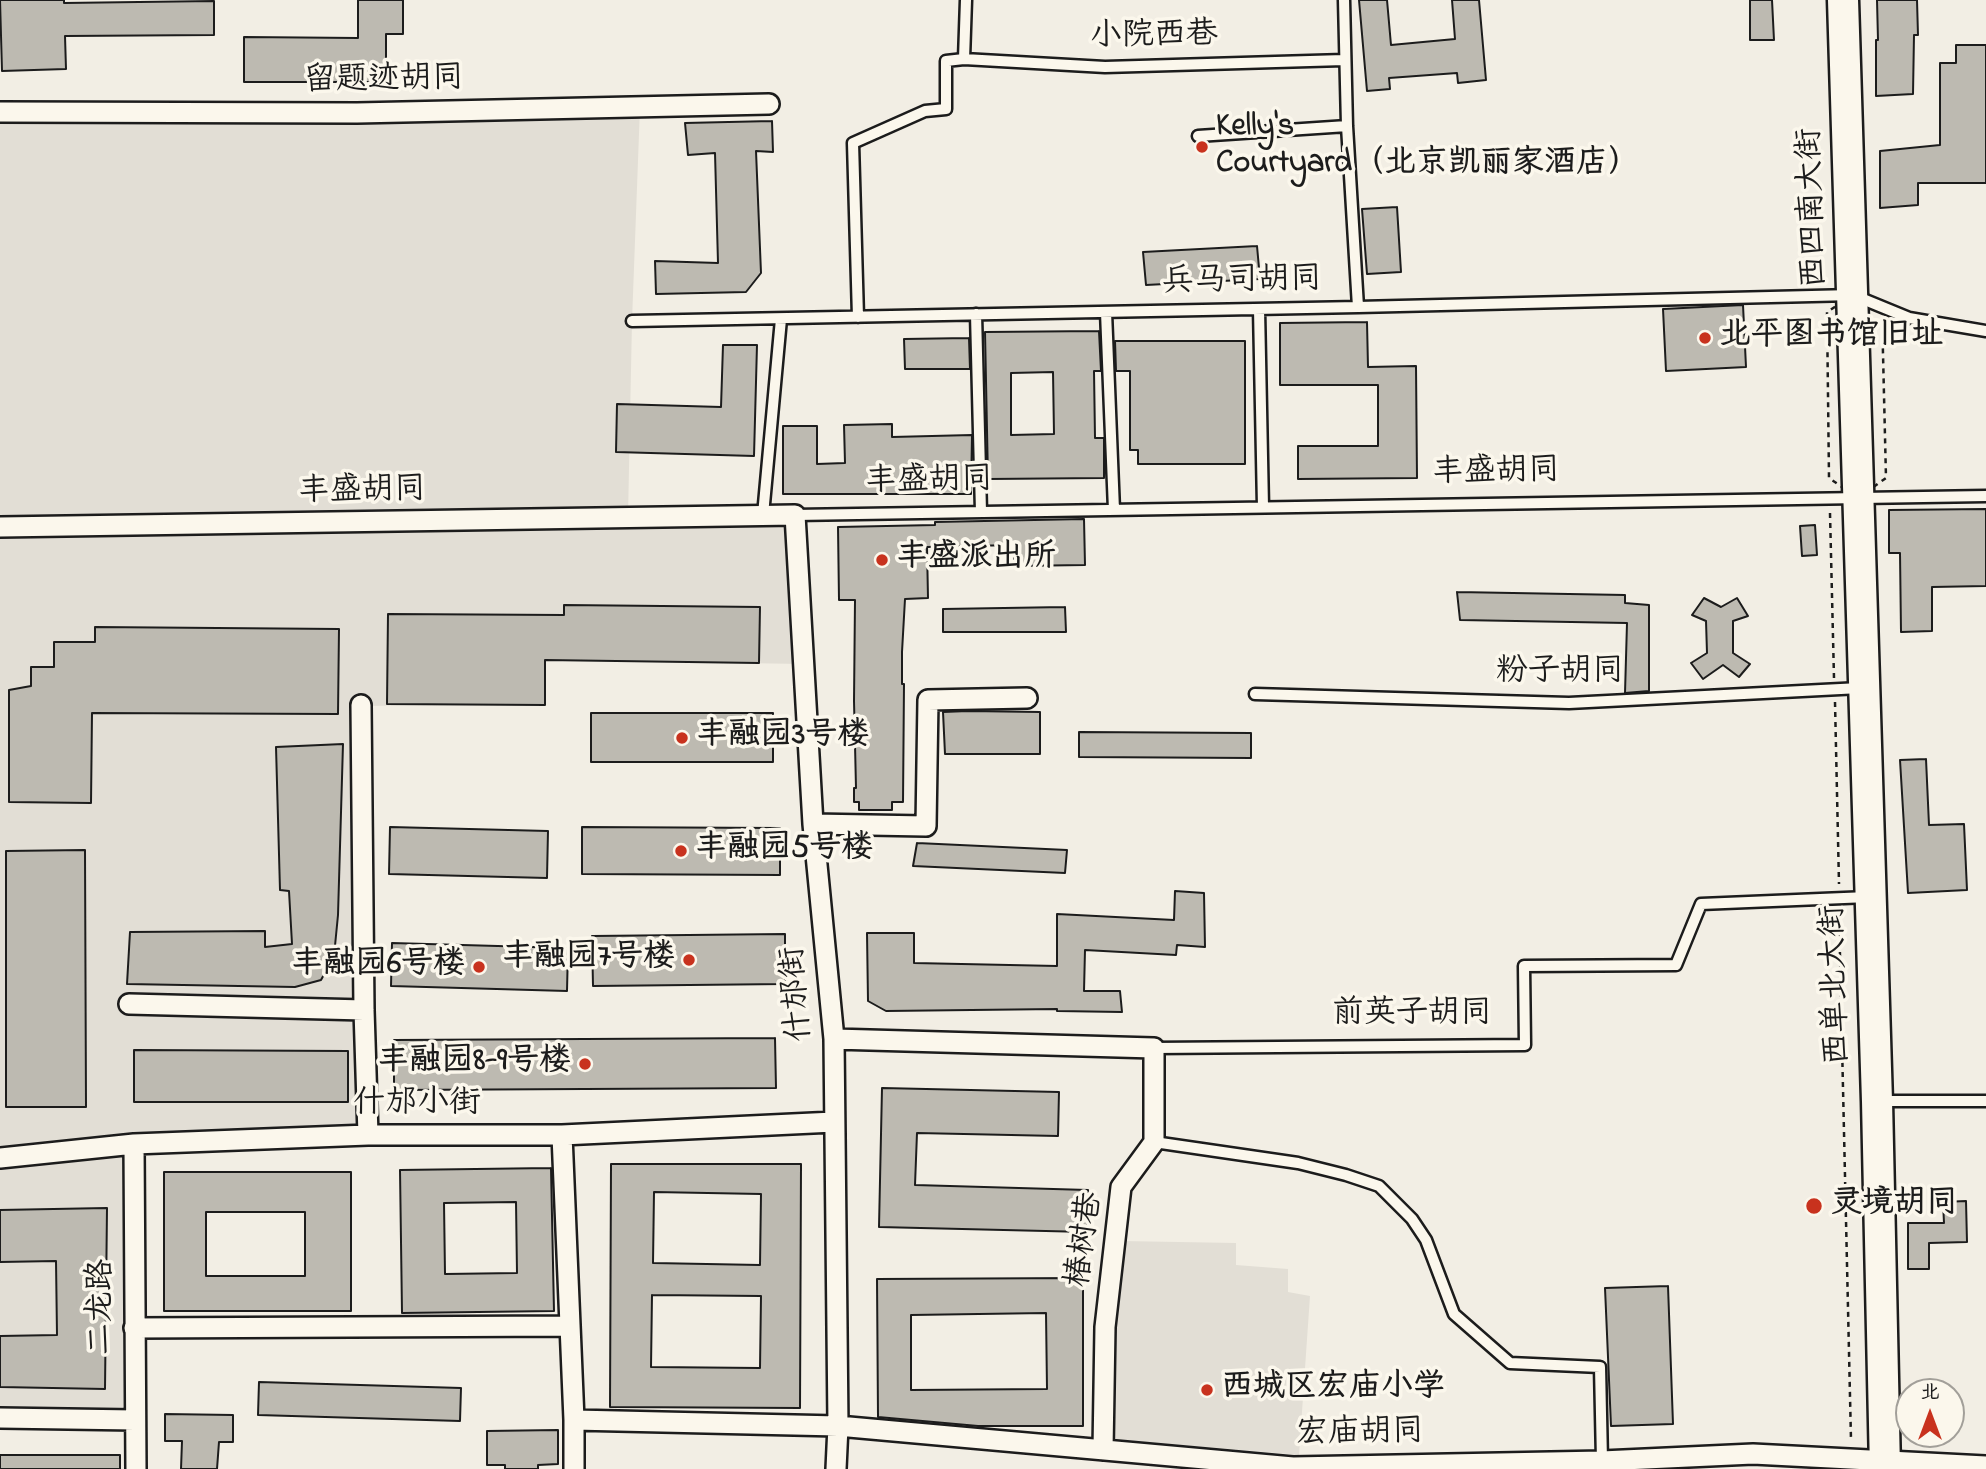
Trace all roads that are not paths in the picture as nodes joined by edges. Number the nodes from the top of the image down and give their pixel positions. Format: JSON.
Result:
{"nodes":[{"id":1,"x":966,"y":0,"type":"edge"},
{"id":2,"x":1344,"y":0,"type":"edge"},
{"id":3,"x":1843,"y":0,"type":"edge"},
{"id":4,"x":964,"y":59,"type":"junction"},
{"id":5,"x":1344,"y":60,"type":"junction"},
{"id":6,"x":769,"y":104,"type":"dead end"},
{"id":7,"x":0,"y":112,"type":"edge"},
{"id":8,"x":1347,"y":126,"type":"junction"},
{"id":9,"x":1198,"y":136,"type":"dead end"},
{"id":10,"x":1853,"y":295,"type":"junction"},
{"id":11,"x":1358,"y":307,"type":"junction"},
{"id":12,"x":1259,"y":309,"type":"junction"},
{"id":13,"x":1106,"y":312,"type":"junction"},
{"id":14,"x":976,"y":314,"type":"junction"},
{"id":15,"x":858,"y":317,"type":"junction"},
{"id":16,"x":781,"y":319,"type":"junction"},
{"id":17,"x":632,"y":321,"type":"dead end"},
{"id":18,"x":1986,"y":331,"type":"edge"},
{"id":19,"x":1986,"y":496,"type":"edge"},
{"id":20,"x":1844,"y":498,"type":"junction"},
{"id":21,"x":1263,"y":507,"type":"junction"},
{"id":22,"x":1114,"y":510,"type":"junction"},
{"id":23,"x":981,"y":512,"type":"junction"},
{"id":24,"x":763,"y":515,"type":"junction"},
{"id":25,"x":795,"y":515,"type":"junction"},
{"id":26,"x":0,"y":527,"type":"edge"},
{"id":27,"x":1865,"y":688,"type":"junction"},
{"id":28,"x":1255,"y":694,"type":"dead end"},
{"id":29,"x":1027,"y":698,"type":"dead end"},
{"id":30,"x":361,"y":705,"type":"dead end"},
{"id":31,"x":813,"y":824,"type":"junction"},
{"id":32,"x":1870,"y":897,"type":"junction"},
{"id":33,"x":129,"y":1004,"type":"dead end"},
{"id":34,"x":364,"y":1010,"type":"junction"},
{"id":35,"x":834,"y":1039,"type":"junction"},
{"id":36,"x":1154,"y":1048,"type":"junction"},
{"id":37,"x":1877,"y":1101,"type":"junction"},
{"id":38,"x":1986,"y":1101,"type":"edge"},
{"id":39,"x":834,"y":1122,"type":"junction"},
{"id":40,"x":368,"y":1135,"type":"junction"},
{"id":41,"x":562,"y":1135,"type":"junction"},
{"id":42,"x":1154,"y":1142,"type":"junction"},
{"id":43,"x":134,"y":1144,"type":"junction"},
{"id":44,"x":0,"y":1158,"type":"edge"},
{"id":45,"x":569,"y":1326,"type":"junction"},
{"id":46,"x":134,"y":1328,"type":"junction"},
{"id":47,"x":0,"y":1419,"type":"edge"},
{"id":48,"x":135,"y":1420,"type":"junction"},
{"id":49,"x":574,"y":1420,"type":"junction"},
{"id":50,"x":838,"y":1426,"type":"junction"},
{"id":51,"x":1103,"y":1450,"type":"junction"},
{"id":52,"x":1602,"y":1461,"type":"junction"},
{"id":53,"x":1885,"y":1465,"type":"edge"},
{"id":54,"x":1986,"y":1466,"type":"edge"},
{"id":55,"x":136,"y":1469,"type":"edge"},
{"id":56,"x":574,"y":1469,"type":"edge"},
{"id":57,"x":836,"y":1469,"type":"edge"}],
"edges":[{"from":1,"to":4,"type":"lane"},
{"from":2,"to":5,"type":"lane"},
{"from":3,"to":10,"type":"main road","name":"西四南大街"},
{"from":4,"to":5,"type":"lane","name":"小院西巷"},
{"from":4,"to":15,"type":"lane"},
{"from":5,"to":8,"type":"lane"},
{"from":6,"to":7,"type":"street","name":"留题迹胡同"},
{"from":8,"to":9,"type":"lane"},
{"from":8,"to":11,"type":"lane"},
{"from":10,"to":11,"type":"lane","name":"兵马司胡同"},
{"from":10,"to":18,"type":"lane"},
{"from":10,"to":20,"type":"main road","name":"西四南大街"},
{"from":11,"to":12,"type":"lane","name":"兵马司胡同"},
{"from":12,"to":13,"type":"lane","name":"兵马司胡同"},
{"from":12,"to":21,"type":"lane"},
{"from":13,"to":14,"type":"lane","name":"兵马司胡同"},
{"from":13,"to":22,"type":"lane"},
{"from":14,"to":15,"type":"lane","name":"兵马司胡同"},
{"from":14,"to":23,"type":"lane"},
{"from":15,"to":16,"type":"lane","name":"兵马司胡同"},
{"from":16,"to":17,"type":"lane","name":"兵马司胡同"},
{"from":16,"to":24,"type":"lane"},
{"from":19,"to":20,"type":"lane","name":"丰盛胡同"},
{"from":20,"to":21,"type":"lane","name":"丰盛胡同"},
{"from":20,"to":27,"type":"main road","name":"西单北大街"},
{"from":21,"to":22,"type":"lane","name":"丰盛胡同"},
{"from":22,"to":23,"type":"lane","name":"丰盛胡同"},
{"from":23,"to":25,"type":"lane","name":"丰盛胡同"},
{"from":24,"to":25,"type":"street","name":"丰盛胡同"},
{"from":24,"to":26,"type":"street","name":"丰盛胡同"},
{"from":25,"to":31,"type":"street","name":"什邡街"},
{"from":27,"to":28,"type":"lane","name":"粉子胡同"},
{"from":27,"to":32,"type":"main road","name":"西单北大街"},
{"from":29,"to":31,"type":"street"},
{"from":30,"to":34,"type":"street"},
{"from":31,"to":35,"type":"street","name":"什邡街"},
{"from":32,"to":36,"type":"lane","name":"前英子胡同"},
{"from":32,"to":37,"type":"main road","name":"西单北大街"},
{"from":33,"to":34,"type":"street"},
{"from":34,"to":40,"type":"street"},
{"from":35,"to":36,"type":"street","name":"前英子胡同"},
{"from":35,"to":39,"type":"street","name":"什邡街"},
{"from":36,"to":42,"type":"street"},
{"from":37,"to":38,"type":"lane"},
{"from":37,"to":53,"type":"main road","name":"西单北大街"},
{"from":39,"to":41,"type":"street","name":"什邡小街"},
{"from":39,"to":50,"type":"street","name":"什邡街"},
{"from":40,"to":41,"type":"street","name":"什邡小街"},
{"from":40,"to":43,"type":"street","name":"什邡小街"},
{"from":41,"to":45,"type":"street"},
{"from":42,"to":51,"type":"street","name":"椿树巷"},
{"from":42,"to":52,"type":"lane"},
{"from":43,"to":44,"type":"street","name":"什邡小街"},
{"from":43,"to":46,"type":"street","name":"二龙路"},
{"from":45,"to":46,"type":"street"},
{"from":45,"to":49,"type":"street"},
{"from":46,"to":48,"type":"street","name":"二龙路"},
{"from":47,"to":48,"type":"street"},
{"from":48,"to":55,"type":"street","name":"二龙路"},
{"from":49,"to":50,"type":"street","name":"宏庙胡同"},
{"from":49,"to":56,"type":"street"},
{"from":50,"to":51,"type":"street","name":"宏庙胡同"},
{"from":50,"to":57,"type":"street","name":"什邡街"},
{"from":51,"to":52,"type":"street","name":"宏庙胡同"},
{"from":52,"to":53,"type":"street","name":"宏庙胡同"},
{"from":53,"to":54,"type":"street","name":"宏庙胡同"}]}
